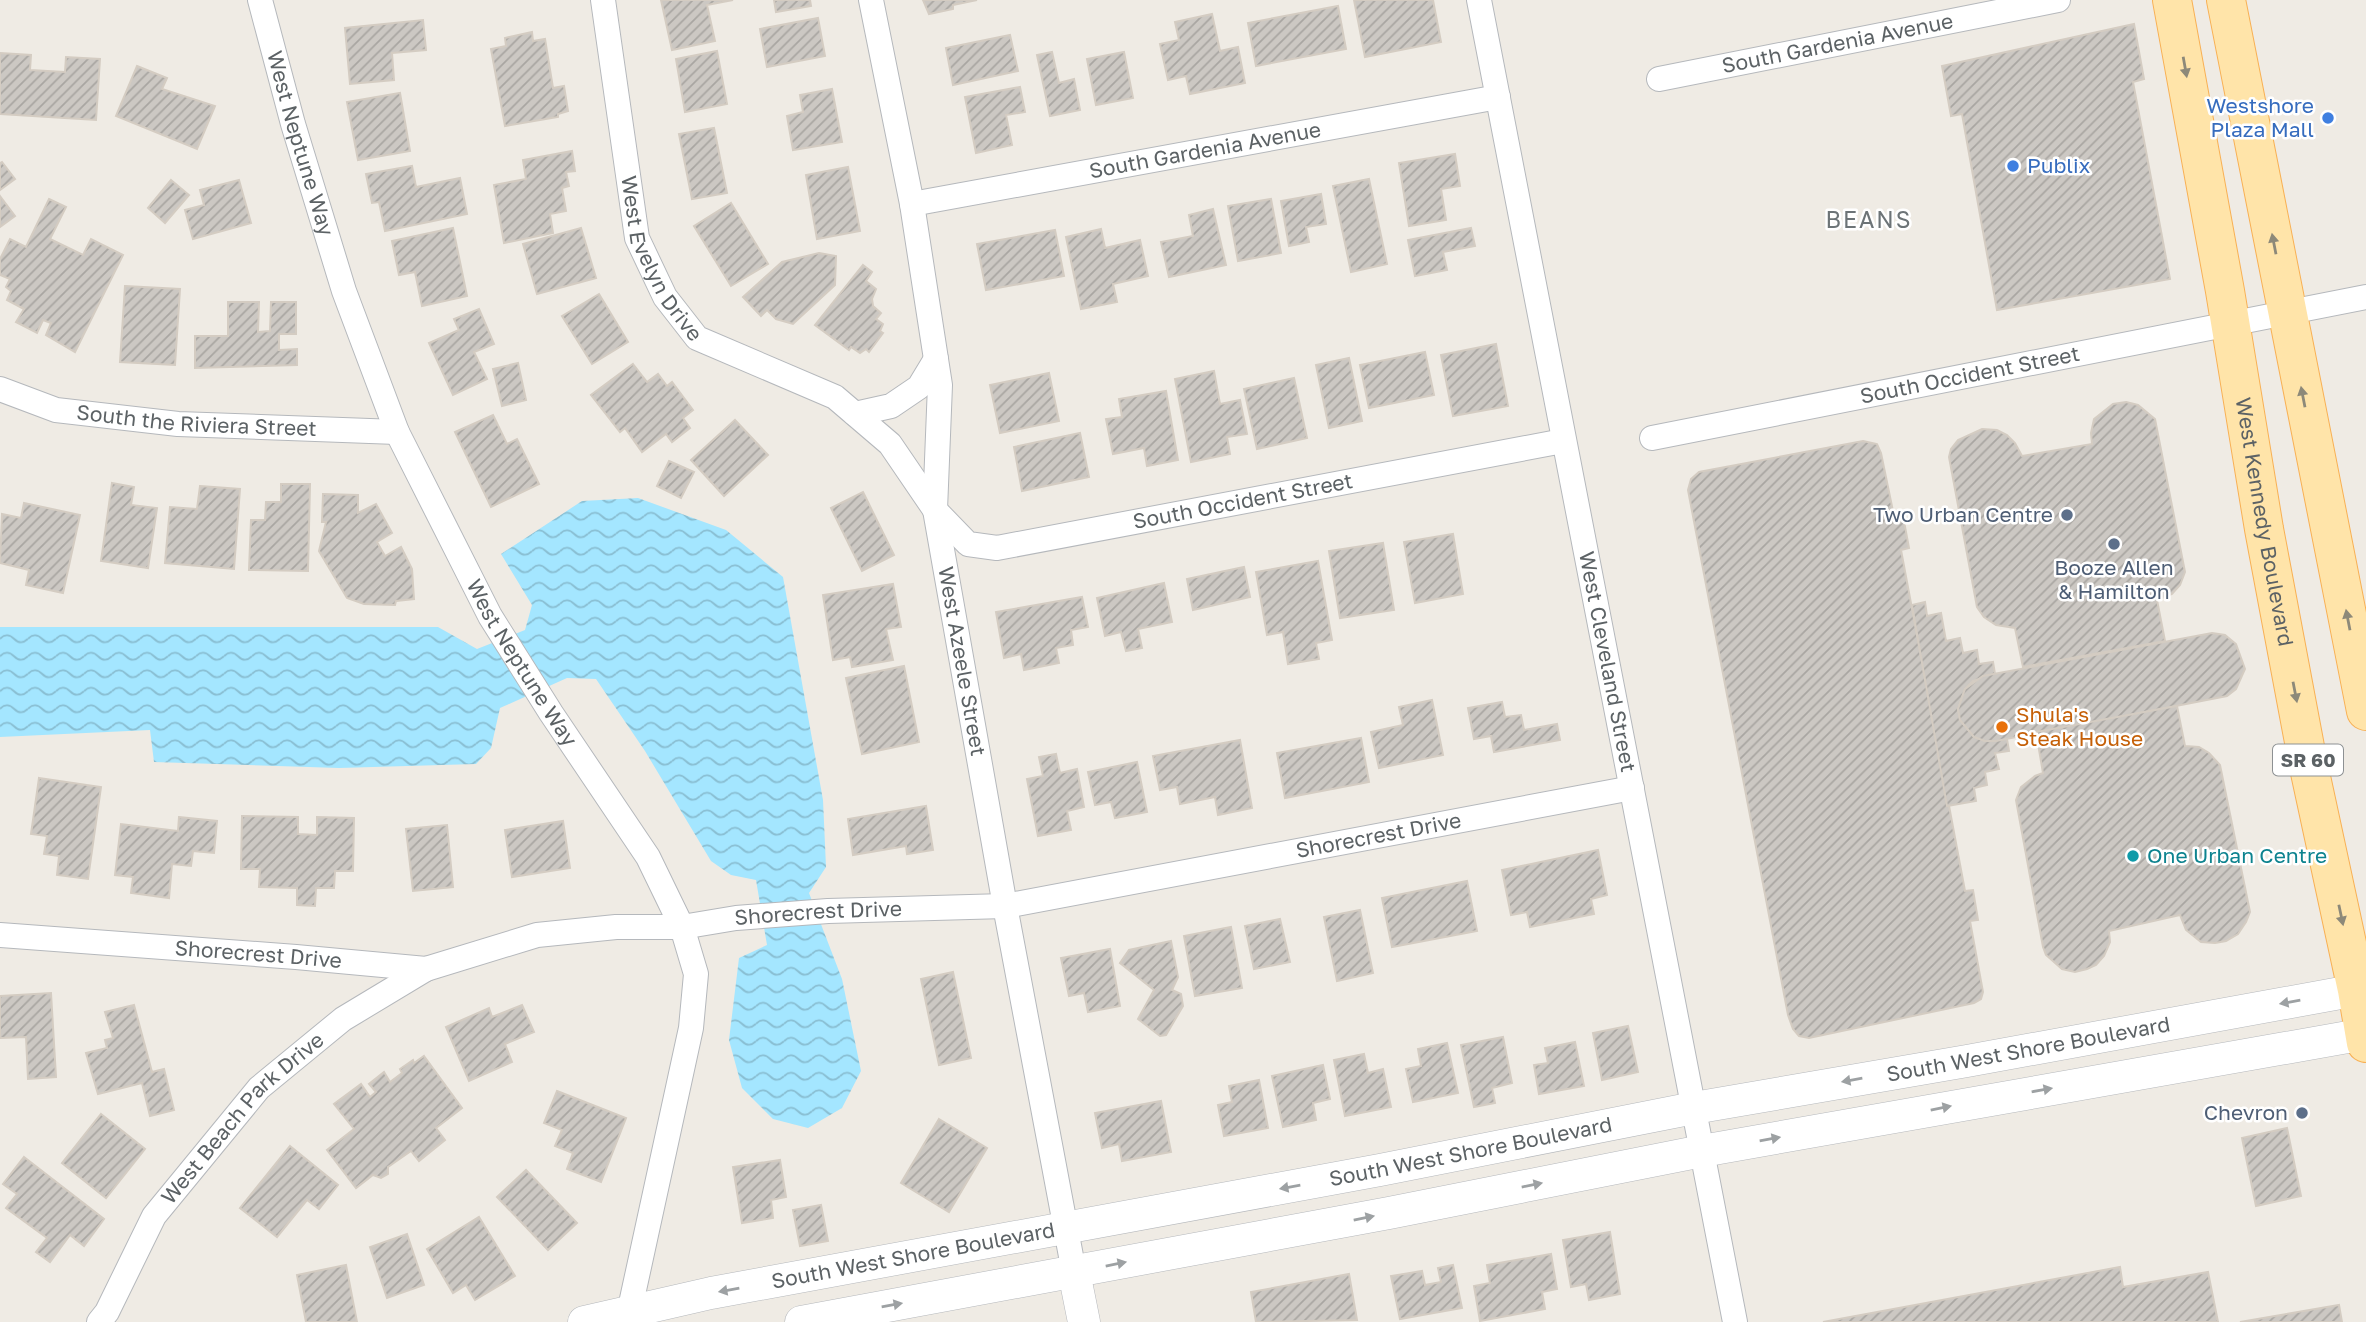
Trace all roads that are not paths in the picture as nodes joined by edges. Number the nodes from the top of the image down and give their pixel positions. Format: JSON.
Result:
{"nodes":[{"id":1,"x":260,"y":0,"type":"edge"},
{"id":2,"x":603,"y":0,"type":"edge"},
{"id":3,"x":871,"y":0,"type":"edge"},
{"id":4,"x":1479,"y":0,"type":"edge"},
{"id":5,"x":2058,"y":0,"type":"edge"},
{"id":6,"x":2172,"y":0,"type":"edge"},
{"id":7,"x":2226,"y":0,"type":"edge"},
{"id":8,"x":1659,"y":79,"type":"dead end"},
{"id":9,"x":1498,"y":97,"type":"junction"},
{"id":10,"x":912,"y":204,"type":"junction"},
{"id":11,"x":2366,"y":297,"type":"edge"},
{"id":12,"x":2287,"y":311,"type":"junction"},
{"id":13,"x":2230,"y":324,"type":"junction"},
{"id":14,"x":936,"y":359,"type":"junction"},
{"id":15,"x":0,"y":389,"type":"edge"},
{"id":16,"x":855,"y":414,"type":"junction"},
{"id":17,"x":397,"y":432,"type":"junction"},
{"id":18,"x":1652,"y":438,"type":"dead end"},
{"id":19,"x":1563,"y":441,"type":"junction"},
{"id":20,"x":935,"y":510,"type":"junction"},
{"id":21,"x":2366,"y":711,"type":"edge"},
{"id":22,"x":1632,"y":788,"type":"junction"},
{"id":23,"x":1004,"y":906,"type":"junction"},
{"id":24,"x":682,"y":927,"type":"junction"},
{"id":25,"x":0,"y":934,"type":"edge"},
{"id":26,"x":426,"y":969,"type":"junction"},
{"id":27,"x":2357,"y":990,"type":"junction"},
{"id":28,"x":2365,"y":1038,"type":"edge"},
{"id":29,"x":1694,"y":1108,"type":"junction"},
{"id":30,"x":1702,"y":1151,"type":"junction"},
{"id":31,"x":1066,"y":1228,"type":"junction"},
{"id":32,"x":1074,"y":1272,"type":"junction"},
{"id":33,"x":629,"y":1317,"type":"edge"},
{"id":34,"x":105,"y":1318,"type":"edge"},
{"id":35,"x":584,"y":1322,"type":"edge"},
{"id":36,"x":801,"y":1322,"type":"edge"},
{"id":37,"x":1084,"y":1322,"type":"edge"},
{"id":38,"x":1735,"y":1322,"type":"edge"}],
"edges":[{"from":1,"to":17,"type":"street","name":"West Neptune Way"},
{"from":2,"to":16,"type":"street","name":"West Evelyn Drive"},
{"from":3,"to":10,"type":"street","name":"West Azeele Street"},
{"from":4,"to":9,"type":"street","name":"West Cleveland Street"},
{"from":5,"to":8,"type":"street","name":"South Gardenia Avenue"},
{"from":6,"to":13,"type":"main road","name":"West Kennedy Boulevard","number":"SR 60","one_way":true},
{"from":12,"to":7,"type":"main road","one_way":true},
{"from":9,"to":10,"type":"street","name":"South Gardenia Avenue"},
{"from":9,"to":19,"type":"street","name":"West Cleveland Street"},
{"from":10,"to":14,"type":"street","name":"West Azeele Street"},
{"from":11,"to":12,"type":"street","name":"South Occident Street"},
{"from":12,"to":13,"type":"street","name":"South Occident Street"},
{"from":21,"to":12,"type":"main road","one_way":true},
{"from":13,"to":18,"type":"street","name":"South Occident Street"},
{"from":13,"to":27,"type":"main road","name":"West Kennedy Boulevard","number":"SR 60","one_way":true},
{"from":14,"to":16,"type":"street"},
{"from":14,"to":20,"type":"street","name":"West Azeele Street"},
{"from":15,"to":17,"type":"street","name":"South the Riviera Street"},
{"from":16,"to":20,"type":"street","name":"West Evelyn Drive"},
{"from":17,"to":24,"type":"street","name":"West Neptune Way"},
{"from":19,"to":20,"type":"street","name":"South Occident Street"},
{"from":19,"to":22,"type":"street","name":"West Cleveland Street"},
{"from":20,"to":23,"type":"street","name":"West Azeele Street"},
{"from":22,"to":23,"type":"street","name":"Shorecrest Drive"},
{"from":22,"to":29,"type":"street","name":"West Cleveland Street"},
{"from":23,"to":24,"type":"street","name":"Shorecrest Drive"},
{"from":23,"to":31,"type":"street","name":"West Azeele Street"},
{"from":24,"to":26,"type":"street","name":"Shorecrest Drive"},
{"from":24,"to":33,"type":"street","name":"West Neptune Way"},
{"from":25,"to":26,"type":"street","name":"Shorecrest Drive"},
{"from":26,"to":34,"type":"street","name":"West Beach Park Drive"},
{"from":27,"to":28,"type":"main road","name":"West Kennedy Boulevard","number":"SR 60"},
{"from":27,"to":29,"type":"street","name":"South West Shore Boulevard","one_way":true},
{"from":30,"to":28,"type":"street","name":"South West Shore Boulevard","one_way":true},
{"from":29,"to":30,"type":"street","name":"West Cleveland Street"},
{"from":29,"to":31,"type":"street","name":"South West Shore Boulevard","one_way":true},
{"from":32,"to":30,"type":"street","name":"South West Shore Boulevard","one_way":true},
{"from":30,"to":38,"type":"street","name":"West Cleveland Street"},
{"from":31,"to":32,"type":"street","name":"West Azeele Street"},
{"from":31,"to":33,"type":"street","name":"South West Shore Boulevard","one_way":true},
{"from":36,"to":32,"type":"street","name":"South West Shore Boulevard","one_way":true},
{"from":32,"to":37,"type":"street","name":"West Azeele Street"},
{"from":33,"to":35,"type":"street","name":"South West Shore Boulevard"}]}
